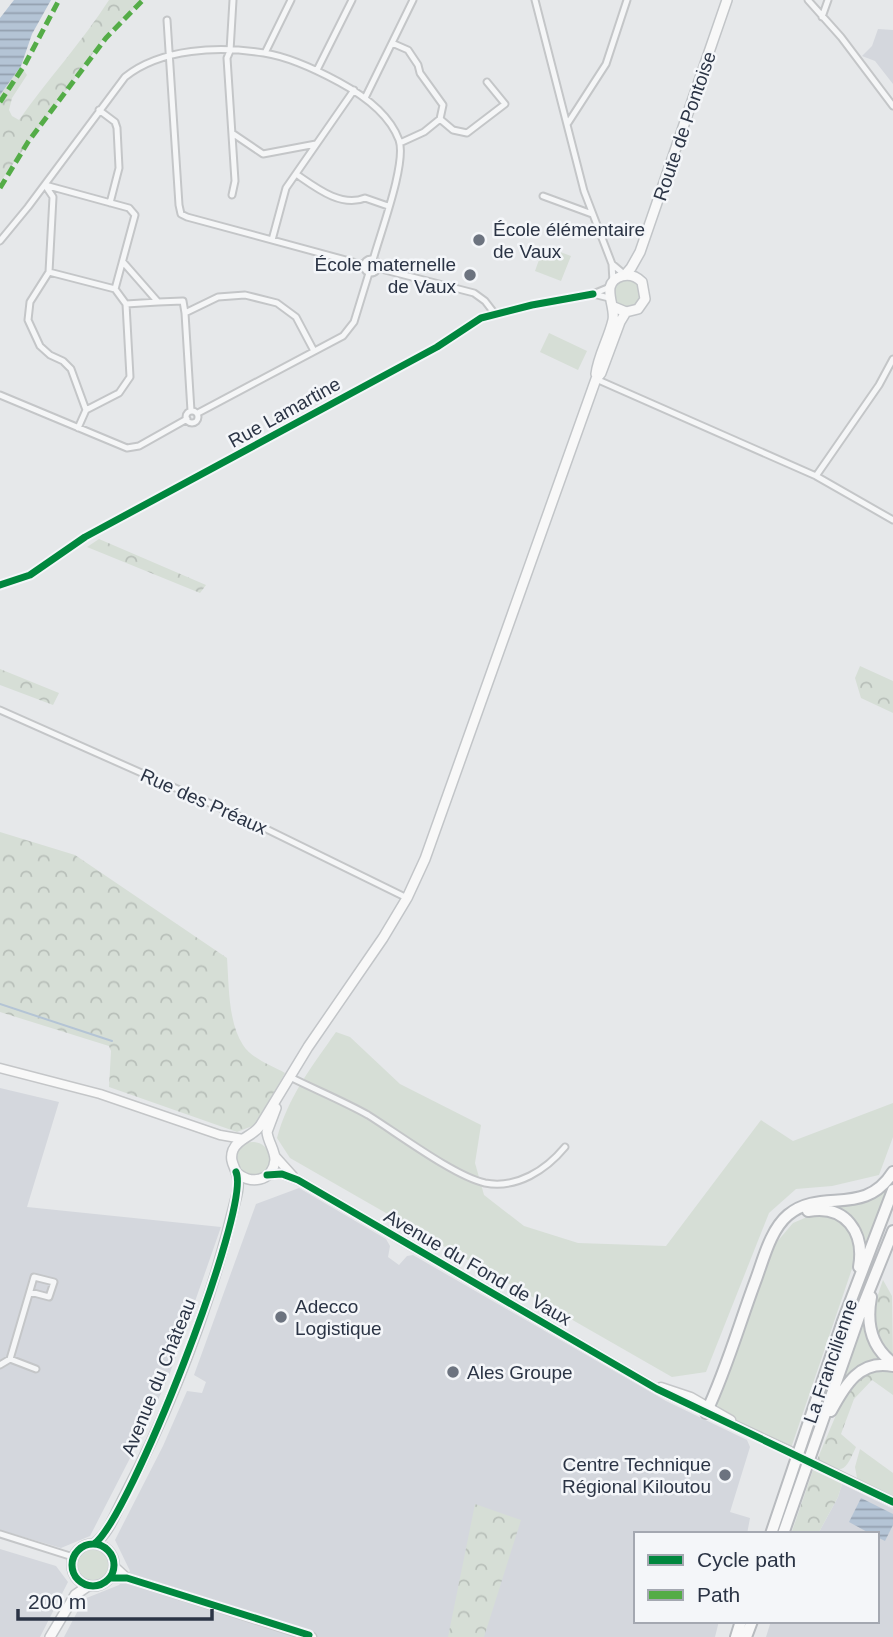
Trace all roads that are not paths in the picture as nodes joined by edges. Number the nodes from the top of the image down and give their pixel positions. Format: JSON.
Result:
{"nodes":[{"id":1,"x":233,"y":0,"type":"edge"},
{"id":2,"x":291,"y":0,"type":"edge"},
{"id":3,"x":352,"y":0,"type":"edge"},
{"id":4,"x":413,"y":0,"type":"edge"},
{"id":5,"x":535,"y":0,"type":"edge"},
{"id":6,"x":627,"y":0,"type":"edge"},
{"id":7,"x":727,"y":0,"type":"edge"},
{"id":8,"x":808,"y":0,"type":"edge"},
{"id":9,"x":828,"y":0,"type":"edge"},
{"id":10,"x":822,"y":17,"type":"junction"},
{"id":11,"x":167,"y":20,"type":"dead end"},
{"id":12,"x":393,"y":43,"type":"junction"},
{"id":13,"x":230,"y":51,"type":"junction"},
{"id":14,"x":265,"y":53,"type":"junction"},
{"id":15,"x":169,"y":55,"type":"junction"},
{"id":16,"x":317,"y":70,"type":"junction"},
{"id":17,"x":487,"y":82,"type":"dead end"},
{"id":18,"x":354,"y":90,"type":"junction"},
{"id":19,"x":365,"y":98,"type":"junction"},
{"id":20,"x":893,"y":106,"type":"edge"},
{"id":21,"x":99,"y":110,"type":"junction"},
{"id":22,"x":440,"y":120,"type":"junction"},
{"id":23,"x":568,"y":123,"type":"junction"},
{"id":24,"x":232,"y":133,"type":"junction"},
{"id":25,"x":400,"y":143,"type":"junction"},
{"id":26,"x":317,"y":144,"type":"junction"},
{"id":27,"x":296,"y":174,"type":"junction"},
{"id":28,"x":46,"y":185,"type":"junction"},
{"id":29,"x":232,"y":195,"type":"dead end"},
{"id":30,"x":543,"y":196,"type":"dead end"},
{"id":31,"x":110,"y":203,"type":"junction"},
{"id":32,"x":388,"y":206,"type":"junction"},
{"id":33,"x":592,"y":214,"type":"junction"},
{"id":34,"x":272,"y":240,"type":"junction"},
{"id":35,"x":0,"y":241,"type":"edge"},
{"id":36,"x":640,"y":252,"type":"junction"},
{"id":37,"x":373,"y":260,"type":"junction"},
{"id":38,"x":123,"y":262,"type":"junction"},
{"id":39,"x":612,"y":264,"type":"junction"},
{"id":40,"x":364,"y":265,"type":"junction"},
{"id":41,"x":377,"y":268,"type":"junction"},
{"id":42,"x":49,"y":272,"type":"junction"},
{"id":43,"x":369,"y":273,"type":"junction"},
{"id":44,"x":625,"y":275,"type":"junction"},
{"id":45,"x":638,"y":278,"type":"junction"},
{"id":46,"x":612,"y":284,"type":"junction"},
{"id":47,"x":115,"y":289,"type":"junction"},
{"id":48,"x":593,"y":294,"type":"junction"},
{"id":49,"x":158,"y":302,"type":"junction"},
{"id":50,"x":612,"y":302,"type":"junction"},
{"id":51,"x":126,"y":303,"type":"junction"},
{"id":52,"x":625,"y":312,"type":"junction"},
{"id":53,"x":186,"y":313,"type":"junction"},
{"id":54,"x":495,"y":314,"type":"junction"},
{"id":55,"x":314,"y":351,"type":"junction"},
{"id":56,"x":893,"y":359,"type":"edge"},
{"id":57,"x":596,"y":379,"type":"junction"},
{"id":58,"x":0,"y":395,"type":"edge"},
{"id":59,"x":86,"y":410,"type":"junction"},
{"id":60,"x":191,"y":411,"type":"junction"},
{"id":61,"x":198,"y":413,"type":"junction"},
{"id":62,"x":187,"y":419,"type":"junction"},
{"id":63,"x":78,"y":428,"type":"junction"},
{"id":64,"x":816,"y":476,"type":"junction"},
{"id":65,"x":893,"y":520,"type":"edge"},
{"id":66,"x":0,"y":585,"type":"edge"},
{"id":67,"x":0,"y":710,"type":"edge"},
{"id":68,"x":407,"y":898,"type":"junction"},
{"id":69,"x":0,"y":1068,"type":"edge"},
{"id":70,"x":288,"y":1081,"type":"junction"},
{"id":71,"x":220,"y":1135,"type":"junction"},
{"id":72,"x":246,"y":1138,"type":"junction"},
{"id":73,"x":270,"y":1144,"type":"junction"},
{"id":74,"x":565,"y":1147,"type":"dead end"},
{"id":75,"x":233,"y":1151,"type":"junction"},
{"id":76,"x":275,"y":1156,"type":"junction"},
{"id":77,"x":236,"y":1172,"type":"junction"},
{"id":78,"x":893,"y":1172,"type":"edge"},
{"id":79,"x":267,"y":1175,"type":"junction"},
{"id":80,"x":253,"y":1180,"type":"junction"},
{"id":81,"x":298,"y":1180,"type":"junction"},
{"id":82,"x":893,"y":1189,"type":"edge"},
{"id":83,"x":228,"y":1231,"type":"junction"},
{"id":84,"x":893,"y":1231,"type":"edge"},
{"id":85,"x":771,"y":1240,"type":"junction"},
{"id":86,"x":876,"y":1276,"type":"junction"},
{"id":87,"x":30,"y":1292,"type":"junction"},
{"id":88,"x":843,"y":1321,"type":"junction"},
{"id":89,"x":10,"y":1359,"type":"junction"},
{"id":90,"x":893,"y":1364,"type":"edge"},
{"id":91,"x":0,"y":1365,"type":"edge"},
{"id":92,"x":36,"y":1369,"type":"dead end"},
{"id":93,"x":708,"y":1410,"type":"junction"},
{"id":94,"x":815,"y":1441,"type":"junction"},
{"id":95,"x":790,"y":1451,"type":"dead end"},
{"id":96,"x":816,"y":1464,"type":"dead end"},
{"id":97,"x":893,"y":1502,"type":"edge"},
{"id":98,"x":107,"y":1531,"type":"junction"},
{"id":99,"x":772,"y":1532,"type":"edge"},
{"id":100,"x":784,"y":1532,"type":"edge"},
{"id":101,"x":0,"y":1534,"type":"edge"},
{"id":102,"x":94,"y":1544,"type":"junction"},
{"id":103,"x":107,"y":1549,"type":"junction"},
{"id":104,"x":73,"y":1557,"type":"junction"},
{"id":105,"x":114,"y":1566,"type":"junction"},
{"id":106,"x":75,"y":1576,"type":"junction"},
{"id":107,"x":127,"y":1577,"type":"junction"},
{"id":108,"x":110,"y":1578,"type":"junction"},
{"id":109,"x":88,"y":1586,"type":"junction"},
{"id":110,"x":57,"y":1624,"type":"junction"},
{"id":111,"x":50,"y":1637,"type":"edge"},
{"id":112,"x":312,"y":1637,"type":"edge"}],
"edges":[{"from":1,"to":13,"type":"street"},
{"from":2,"to":14,"type":"street"},
{"from":3,"to":16,"type":"street"},
{"from":4,"to":12,"type":"street"},
{"from":5,"to":23,"type":"street"},
{"from":6,"to":23,"type":"street"},
{"from":7,"to":36,"type":"main road","name":"Route de Pontoise"},
{"from":8,"to":10,"type":"street"},
{"from":9,"to":10,"type":"street"},
{"from":10,"to":20,"type":"street"},
{"from":11,"to":15,"type":"street"},
{"from":12,"to":19,"type":"street"},
{"from":12,"to":22,"type":"street"},
{"from":13,"to":14,"type":"street"},
{"from":13,"to":15,"type":"street"},
{"from":13,"to":24,"type":"street"},
{"from":14,"to":16,"type":"street"},
{"from":15,"to":21,"type":"street"},
{"from":15,"to":34,"type":"street"},
{"from":16,"to":18,"type":"street"},
{"from":17,"to":22,"type":"street"},
{"from":18,"to":19,"type":"street"},
{"from":18,"to":26,"type":"street"},
{"from":19,"to":25,"type":"street"},
{"from":21,"to":28,"type":"street"},
{"from":21,"to":31,"type":"street"},
{"from":22,"to":25,"type":"street"},
{"from":23,"to":33,"type":"street"},
{"from":24,"to":26,"type":"street"},
{"from":24,"to":29,"type":"street"},
{"from":25,"to":32,"type":"street"},
{"from":26,"to":27,"type":"street"},
{"from":27,"to":32,"type":"street"},
{"from":27,"to":34,"type":"street"},
{"from":28,"to":31,"type":"street"},
{"from":28,"to":35,"type":"street"},
{"from":28,"to":42,"type":"street"},
{"from":30,"to":33,"type":"street"},
{"from":31,"to":38,"type":"street"},
{"from":32,"to":37,"type":"street"},
{"from":33,"to":39,"type":"street"},
{"from":34,"to":40,"type":"street"},
{"from":36,"to":44,"type":"main road","name":"Route de Pontoise"},
{"from":36,"to":45,"type":"main road","name":"Route de Pontoise"},
{"from":37,"to":40,"type":"street"},
{"from":37,"to":41,"type":"street"},
{"from":38,"to":47,"type":"street"},
{"from":38,"to":49,"type":"street"},
{"from":39,"to":44,"type":"street"},
{"from":39,"to":46,"type":"street"},
{"from":40,"to":43,"type":"street"},
{"from":41,"to":43,"type":"street"},
{"from":41,"to":54,"type":"street"},
{"from":42,"to":47,"type":"street"},
{"from":42,"to":59,"type":"street"},
{"from":43,"to":55,"type":"street"},
{"from":44,"to":45,"type":"main road"},
{"from":44,"to":46,"type":"main road"},
{"from":45,"to":52,"type":"main road"},
{"from":46,"to":48,"type":"street","name":"Rue Lamartine"},
{"from":46,"to":50,"type":"main road"},
{"from":47,"to":51,"type":"street"},
{"from":48,"to":50,"type":"street","name":"Rue Lamartine"},
{"from":48,"to":54,"type":"street","name":"Rue Lamartine"},
{"from":49,"to":51,"type":"street"},
{"from":49,"to":53,"type":"street"},
{"from":50,"to":52,"type":"main road"},
{"from":50,"to":57,"type":"main road"},
{"from":51,"to":59,"type":"street"},
{"from":52,"to":57,"type":"main road"},
{"from":53,"to":55,"type":"street"},
{"from":53,"to":60,"type":"street"},
{"from":54,"to":66,"type":"street","name":"Rue Lamartine"},
{"from":55,"to":61,"type":"street"},
{"from":56,"to":64,"type":"street"},
{"from":57,"to":64,"type":"street"},
{"from":57,"to":68,"type":"main road"},
{"from":58,"to":63,"type":"street"},
{"from":59,"to":63,"type":"street"},
{"from":60,"to":61,"type":"street"},
{"from":60,"to":62,"type":"street"},
{"from":61,"to":62,"type":"street"},
{"from":62,"to":63,"type":"street"},
{"from":64,"to":65,"type":"street"},
{"from":67,"to":68,"type":"street","name":"Rue des Préaux"},
{"from":68,"to":70,"type":"main road"},
{"from":69,"to":71,"type":"street"},
{"from":70,"to":72,"type":"main road"},
{"from":70,"to":73,"type":"main road"},
{"from":70,"to":74,"type":"street"},
{"from":71,"to":72,"type":"street"},
{"from":71,"to":75,"type":"street"},
{"from":72,"to":73,"type":"main road"},
{"from":72,"to":75,"type":"main road"},
{"from":73,"to":76,"type":"main road"},
{"from":75,"to":77,"type":"main road"},
{"from":76,"to":79,"type":"main road"},
{"from":76,"to":81,"type":"street","name":"Avenue du Fond de Vaux"},
{"from":77,"to":80,"type":"main road"},
{"from":77,"to":83,"type":"main road","name":"Avenue du Château"},
{"from":78,"to":85,"type":"highway"},
{"from":79,"to":80,"type":"main road"},
{"from":79,"to":81,"type":"street","name":"Avenue du Fond de Vaux"},
{"from":80,"to":83,"type":"main road","name":"Avenue du Château"},
{"from":81,"to":93,"type":"street","name":"Avenue du Fond de Vaux"},
{"from":82,"to":88,"type":"highway","name":"La Francilienne"},
{"from":83,"to":98,"type":"main road","name":"Avenue du Château"},
{"from":84,"to":86,"type":"highway","name":"La Francilienne"},
{"from":85,"to":88,"type":"highway"},
{"from":85,"to":93,"type":"highway"},
{"from":86,"to":90,"type":"highway"},
{"from":86,"to":94,"type":"highway","name":"La Francilienne"},
{"from":87,"to":87,"type":"street"},
{"from":87,"to":89,"type":"street"},
{"from":88,"to":99,"type":"highway","name":"La Francilienne"},
{"from":89,"to":91,"type":"street"},
{"from":89,"to":92,"type":"street"},
{"from":90,"to":94,"type":"highway"},
{"from":93,"to":95,"type":"street","name":"Avenue du Fond de Vaux"},
{"from":94,"to":100,"type":"highway","name":"La Francilienne"},
{"from":96,"to":97,"type":"street"},
{"from":98,"to":102,"type":"main road","name":"Avenue du Château"},
{"from":98,"to":103,"type":"main road","name":"Avenue du Château"},
{"from":101,"to":104,"type":"street"},
{"from":102,"to":103,"type":"main road"},
{"from":102,"to":104,"type":"main road"},
{"from":103,"to":105,"type":"main road"},
{"from":104,"to":106,"type":"main road"},
{"from":105,"to":107,"type":"street"},
{"from":105,"to":108,"type":"main road"},
{"from":106,"to":109,"type":"main road"},
{"from":106,"to":110,"type":"main road"},
{"from":107,"to":108,"type":"street"},
{"from":107,"to":112,"type":"street"},
{"from":108,"to":109,"type":"main road"},
{"from":109,"to":110,"type":"main road"},
{"from":110,"to":111,"type":"main road"}]}
